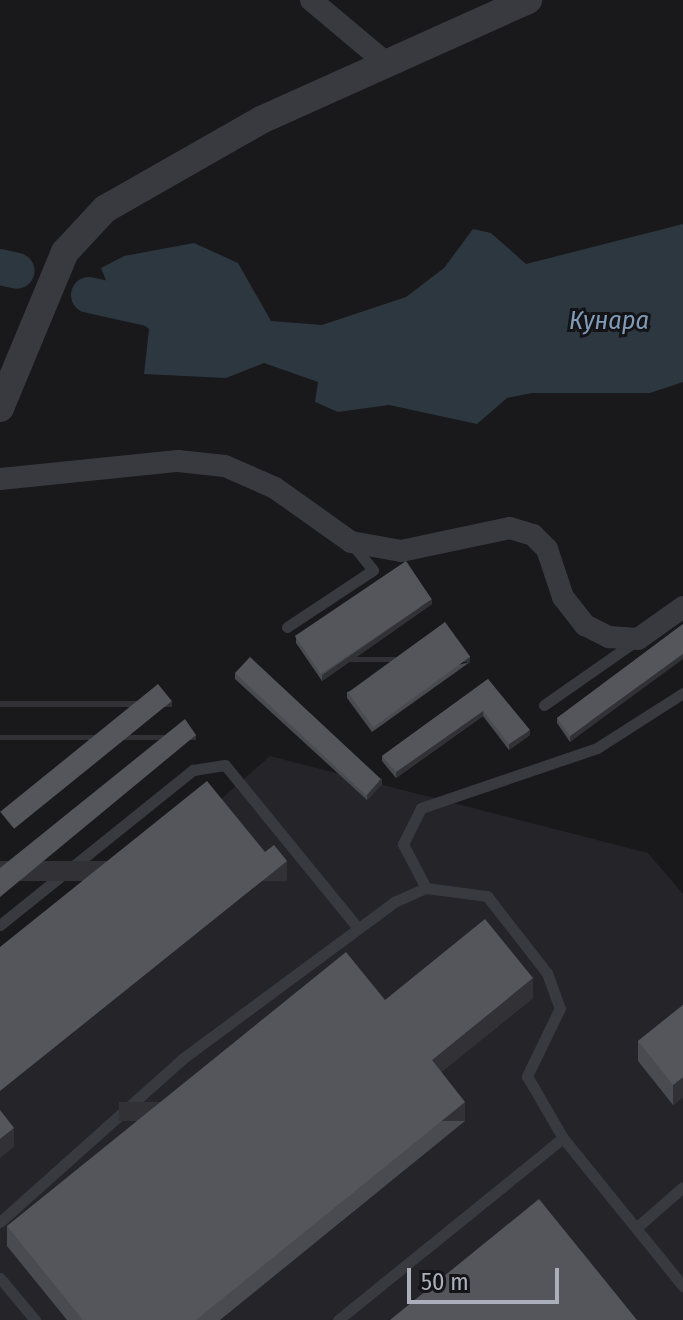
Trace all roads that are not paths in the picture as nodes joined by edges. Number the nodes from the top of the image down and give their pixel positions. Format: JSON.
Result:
{"nodes":[{"id":1,"x":311,"y":0,"type":"edge"},
{"id":2,"x":528,"y":0,"type":"edge"},
{"id":3,"x":386,"y":63,"type":"junction"},
{"id":4,"x":0,"y":408,"type":"edge"},
{"id":5,"x":0,"y":479,"type":"edge"},
{"id":6,"x":351,"y":542,"type":"junction"},
{"id":7,"x":683,"y":607,"type":"edge"},
{"id":8,"x":287,"y":627,"type":"dead end"},
{"id":9,"x":638,"y":639,"type":"junction"},
{"id":10,"x":683,"y":693,"type":"edge"},
{"id":11,"x":544,"y":705,"type":"dead end"},
{"id":12,"x":426,"y":888,"type":"junction"},
{"id":13,"x":0,"y":925,"type":"edge"},
{"id":14,"x":358,"y":928,"type":"junction"},
{"id":15,"x":563,"y":1138,"type":"junction"},
{"id":16,"x":683,"y":1187,"type":"edge"},
{"id":17,"x":0,"y":1222,"type":"edge"},
{"id":18,"x":636,"y":1228,"type":"junction"},
{"id":19,"x":2,"y":1283,"type":"edge"},
{"id":20,"x":683,"y":1286,"type":"edge"},
{"id":21,"x":35,"y":1320,"type":"edge"},
{"id":22,"x":338,"y":1320,"type":"edge"}],
"edges":[{"from":1,"to":3,"type":"street"},
{"from":2,"to":3,"type":"street"},
{"from":3,"to":4,"type":"street"},
{"from":5,"to":6,"type":"street"},
{"from":6,"to":8,"type":"lane"},
{"from":6,"to":9,"type":"street"},
{"from":7,"to":9,"type":"street"},
{"from":9,"to":11,"type":"lane"},
{"from":10,"to":12,"type":"lane"},
{"from":12,"to":14,"type":"lane"},
{"from":12,"to":15,"type":"lane"},
{"from":13,"to":14,"type":"lane"},
{"from":14,"to":17,"type":"lane"},
{"from":15,"to":18,"type":"lane"},
{"from":15,"to":22,"type":"lane"},
{"from":16,"to":18,"type":"lane"},
{"from":18,"to":20,"type":"lane"},
{"from":19,"to":21,"type":"lane"}]}
